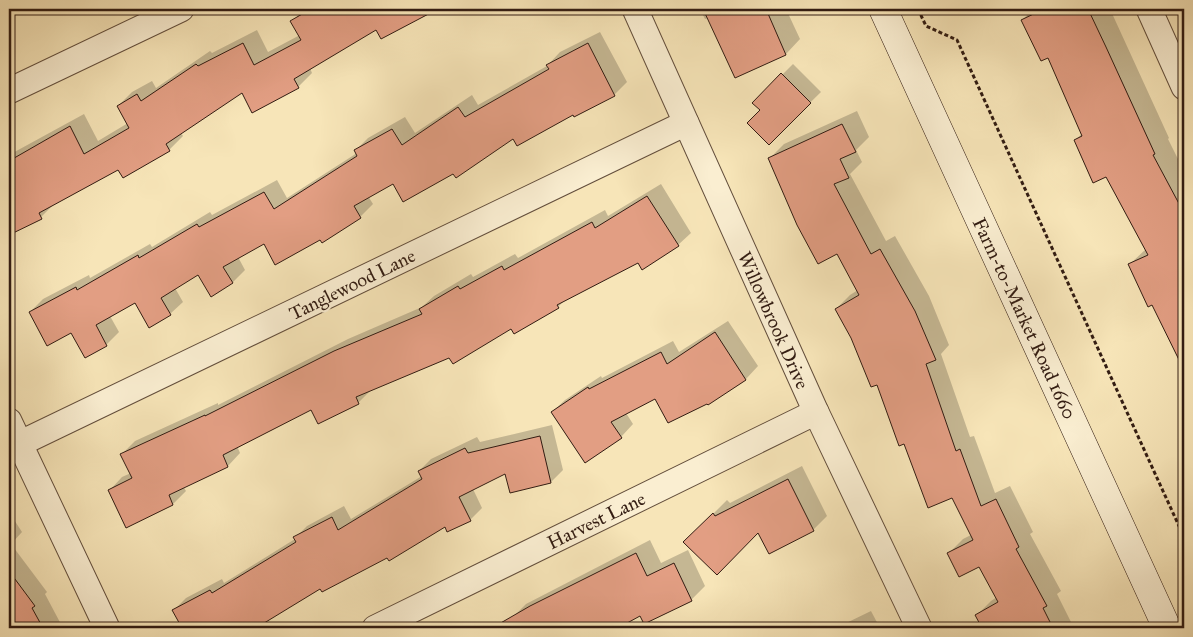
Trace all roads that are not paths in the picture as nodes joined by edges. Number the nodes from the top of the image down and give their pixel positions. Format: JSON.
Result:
{"nodes":[{"id":1,"x":182,"y":9,"type":"edge"},
{"id":2,"x":635,"y":9,"type":"edge"},
{"id":3,"x":884,"y":9,"type":"edge"},
{"id":4,"x":1149,"y":9,"type":"edge"},
{"id":5,"x":1184,"y":87,"type":"edge"},
{"id":6,"x":9,"y":91,"type":"edge"},
{"id":7,"x":686,"y":123,"type":"junction"},
{"id":8,"x":816,"y":412,"type":"junction"},
{"id":9,"x":9,"y":421,"type":"edge"},
{"id":10,"x":19,"y":444,"type":"junction"},
{"id":11,"x":107,"y":628,"type":"edge"},
{"id":12,"x":375,"y":628,"type":"edge"},
{"id":13,"x":919,"y":628,"type":"edge"},
{"id":14,"x":1166,"y":628,"type":"edge"}],
"edges":[{"from":1,"to":6,"type":"street"},
{"from":2,"to":7,"type":"street","name":"Willowbrook Drive"},
{"from":3,"to":14,"type":"main road","name":"Farm-to-Market Road 1660"},
{"from":4,"to":5,"type":"street"},
{"from":7,"to":8,"type":"street","name":"Willowbrook Drive"},
{"from":7,"to":10,"type":"street","name":"Tanglewood Lane"},
{"from":8,"to":12,"type":"street","name":"Harvest Lane"},
{"from":8,"to":13,"type":"street","name":"Willowbrook Drive"},
{"from":9,"to":10,"type":"street"},
{"from":10,"to":11,"type":"street"}]}
